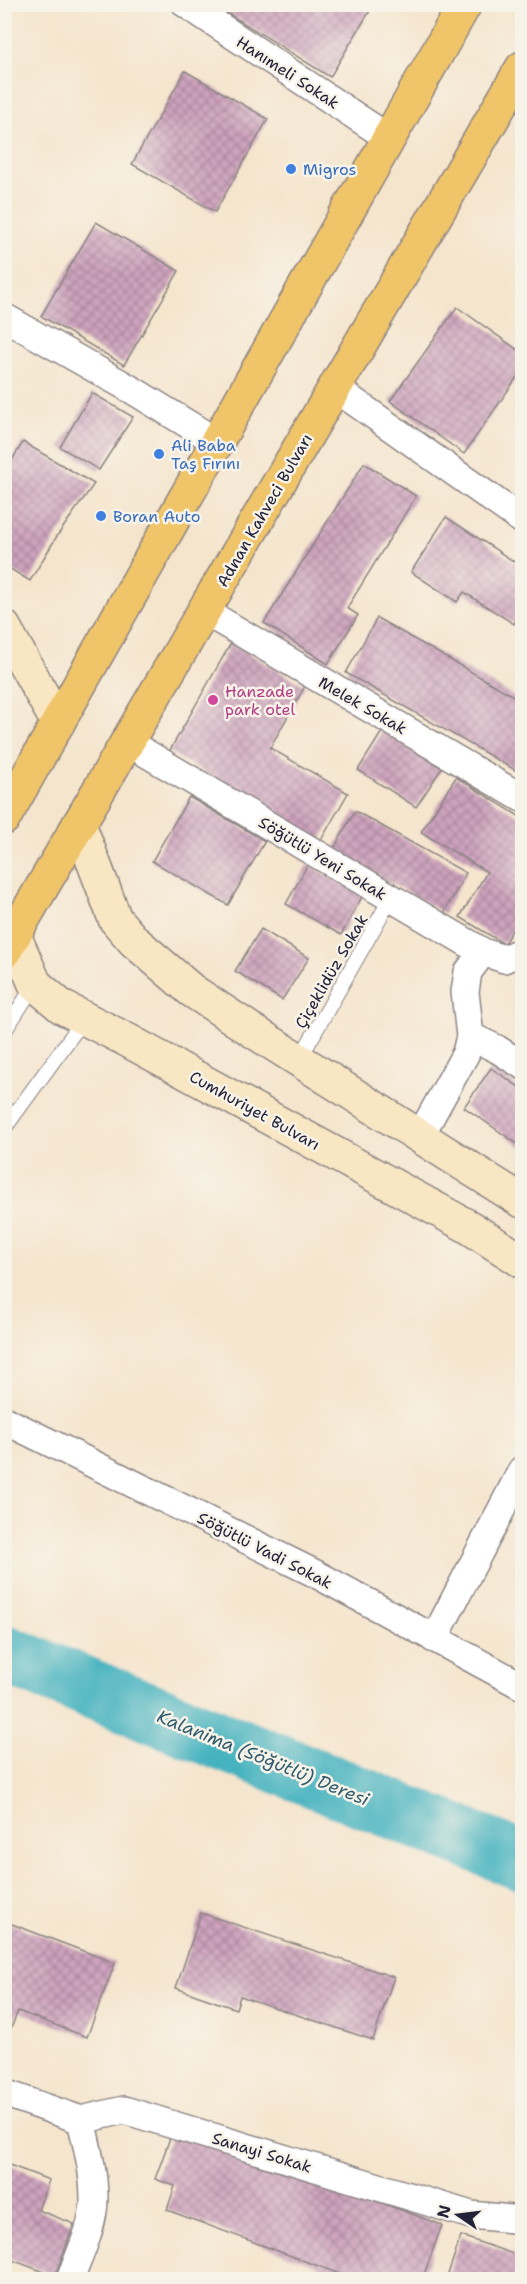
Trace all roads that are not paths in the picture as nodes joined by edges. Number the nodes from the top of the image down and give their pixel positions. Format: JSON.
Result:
{"nodes":[{"id":1,"x":186,"y":4,"type":"edge"},
{"id":2,"x":465,"y":4,"type":"edge"},
{"id":3,"x":522,"y":68,"type":"edge"},
{"id":4,"x":390,"y":139,"type":"junction"},
{"id":5,"x":4,"y":317,"type":"edge"},
{"id":6,"x":335,"y":388,"type":"junction"},
{"id":7,"x":217,"y":442,"type":"junction"},
{"id":8,"x":522,"y":520,"type":"edge"},
{"id":9,"x":204,"y":611,"type":"junction"},
{"id":10,"x":7,"y":636,"type":"edge"},
{"id":11,"x":58,"y":723,"type":"junction"},
{"id":12,"x":127,"y":742,"type":"junction"},
{"id":13,"x":522,"y":798,"type":"edge"},
{"id":14,"x":4,"y":818,"type":"edge"},
{"id":15,"x":79,"y":824,"type":"junction"},
{"id":16,"x":391,"y":898,"type":"junction"},
{"id":17,"x":9,"y":943,"type":"edge"},
{"id":18,"x":522,"y":951,"type":"edge"},
{"id":19,"x":483,"y":952,"type":"junction"},
{"id":20,"x":35,"y":984,"type":"junction"},
{"id":21,"x":85,"y":1017,"type":"junction"},
{"id":22,"x":4,"y":1032,"type":"edge"},
{"id":23,"x":470,"y":1036,"type":"junction"},
{"id":24,"x":299,"y":1060,"type":"junction"},
{"id":25,"x":522,"y":1065,"type":"edge"},
{"id":26,"x":4,"y":1129,"type":"edge"},
{"id":27,"x":420,"y":1136,"type":"junction"},
{"id":28,"x":522,"y":1201,"type":"edge"},
{"id":29,"x":522,"y":1261,"type":"edge"},
{"id":30,"x":4,"y":1420,"type":"edge"},
{"id":31,"x":522,"y":1470,"type":"edge"},
{"id":32,"x":434,"y":1639,"type":"junction"},
{"id":33,"x":522,"y":1686,"type":"edge"},
{"id":34,"x":4,"y":2093,"type":"edge"},
{"id":35,"x":81,"y":2120,"type":"junction"},
{"id":36,"x":522,"y":2220,"type":"edge"},
{"id":37,"x":70,"y":2280,"type":"edge"}],
"edges":[{"from":1,"to":4,"type":"street","name":"Hanımeli Sokak"},
{"from":2,"to":4,"type":"highway"},
{"from":3,"to":6,"type":"highway","name":"Adnan Kahveci Bulvarı"},
{"from":4,"to":7,"type":"highway"},
{"from":5,"to":7,"type":"street"},
{"from":6,"to":8,"type":"street"},
{"from":6,"to":9,"type":"highway","name":"Adnan Kahveci Bulvarı"},
{"from":7,"to":11,"type":"highway"},
{"from":9,"to":12,"type":"highway","name":"Adnan Kahveci Bulvarı"},
{"from":9,"to":13,"type":"street","name":"Melek Sokak"},
{"from":10,"to":11,"type":"street"},
{"from":11,"to":14,"type":"highway"},
{"from":12,"to":15,"type":"highway","name":"Adnan Kahveci Bulvarı"},
{"from":12,"to":16,"type":"street","name":"Söğütlü Yeni Sokak"},
{"from":15,"to":17,"type":"highway","name":"Adnan Kahveci Bulvarı"},
{"from":15,"to":24,"type":"street"},
{"from":16,"to":19,"type":"street","name":"Söğütlü Yeni Sokak"},
{"from":16,"to":24,"type":"lane","name":"Çiçeklidüz Sokak"},
{"from":17,"to":20,"type":"street","name":"Cumhuriyet Bulvarı"},
{"from":18,"to":19,"type":"street","name":"Söğütlü Yeni Sokak"},
{"from":19,"to":23,"type":"street"},
{"from":20,"to":21,"type":"street","name":"Cumhuriyet Bulvarı"},
{"from":20,"to":22,"type":"lane"},
{"from":21,"to":26,"type":"lane"},
{"from":21,"to":29,"type":"street","name":"Cumhuriyet Bulvarı"},
{"from":23,"to":25,"type":"street"},
{"from":23,"to":27,"type":"street"},
{"from":24,"to":27,"type":"street"},
{"from":27,"to":28,"type":"street"},
{"from":30,"to":32,"type":"street","name":"Söğütlü Vadi Sokak"},
{"from":31,"to":32,"type":"street"},
{"from":32,"to":33,"type":"street","name":"Söğütlü Vadi Sokak"},
{"from":34,"to":35,"type":"street"},
{"from":35,"to":36,"type":"street","name":"Sanayi Sokak"},
{"from":35,"to":37,"type":"street"}]}
